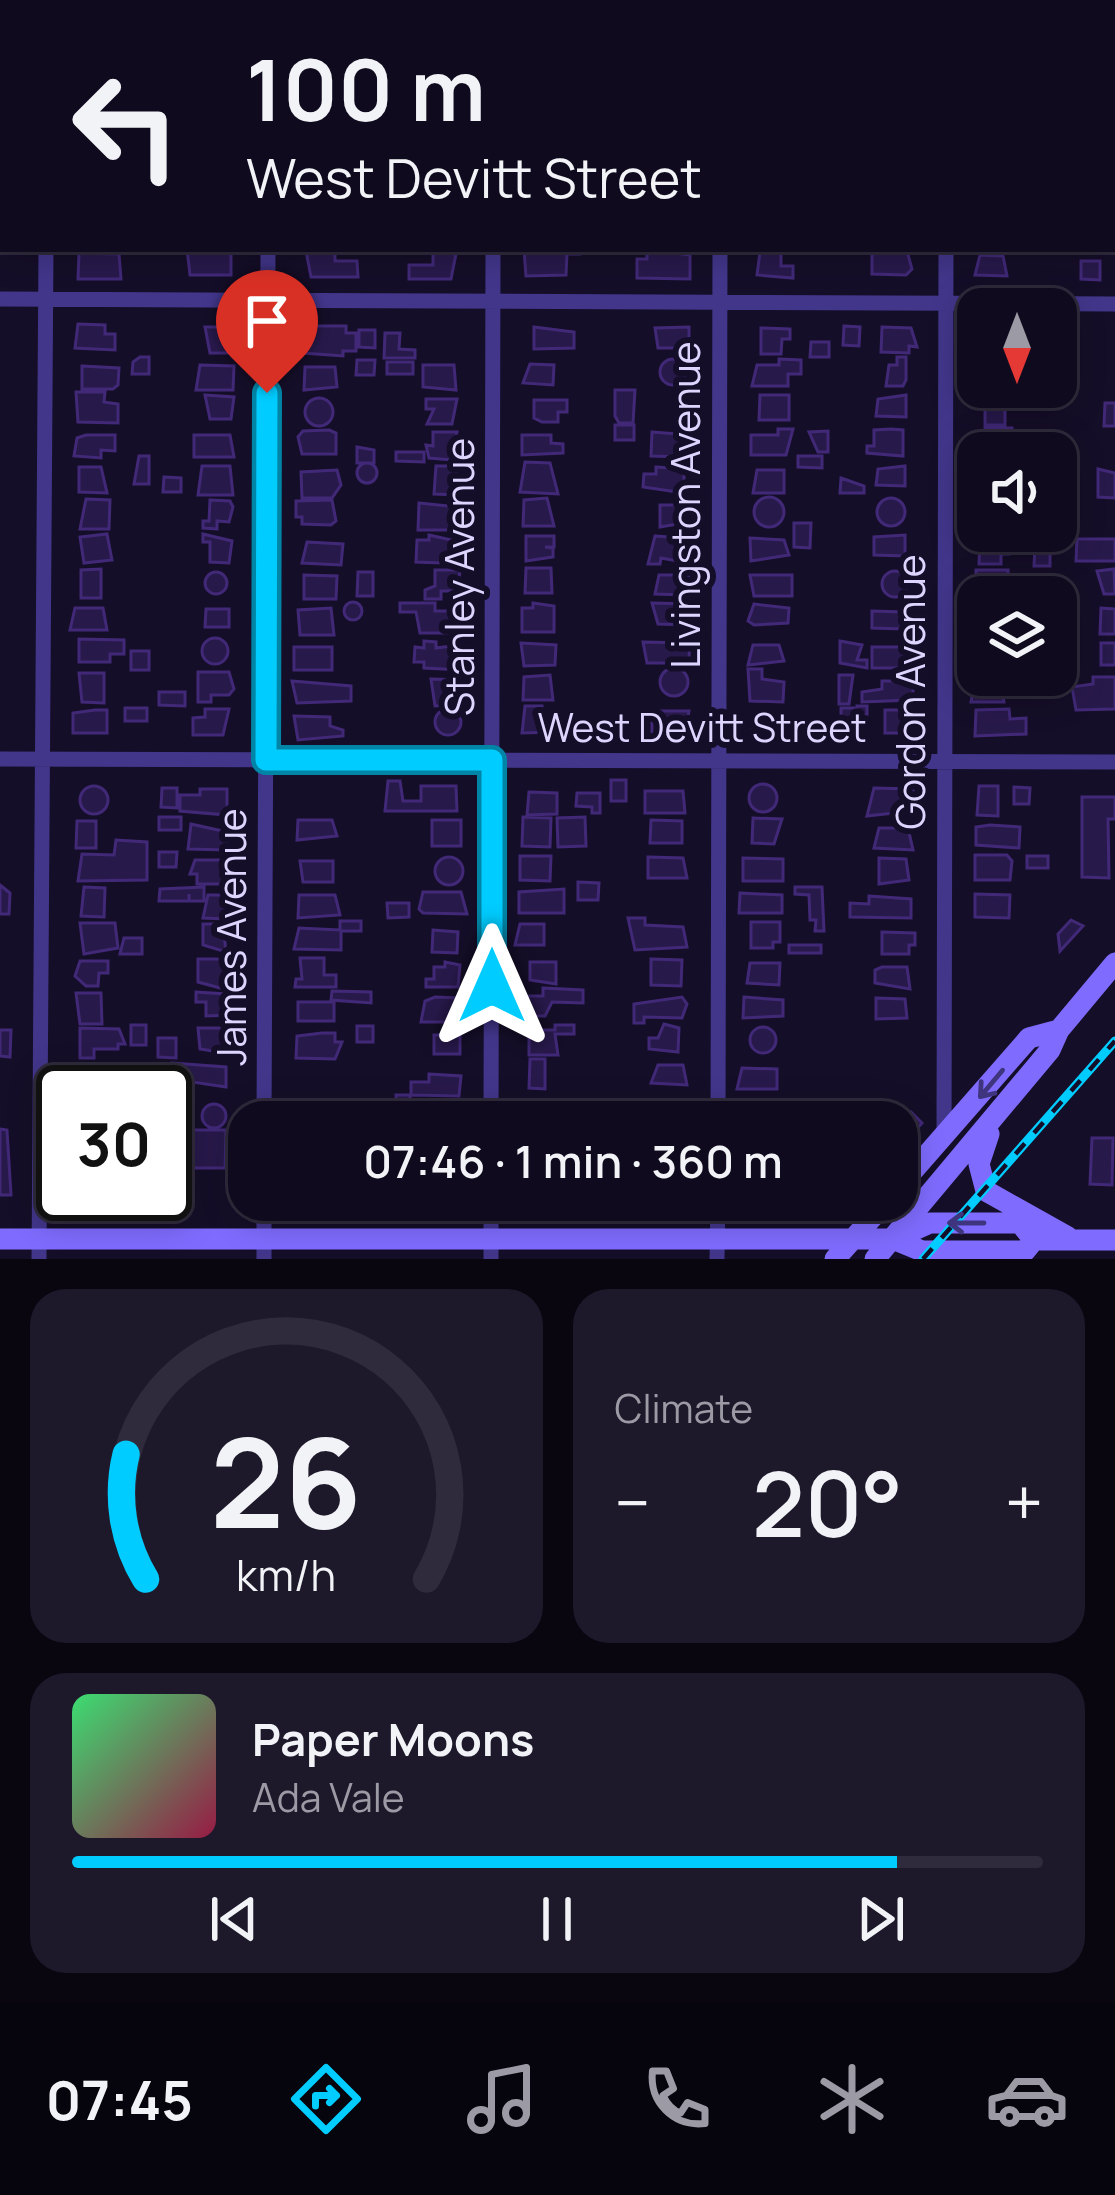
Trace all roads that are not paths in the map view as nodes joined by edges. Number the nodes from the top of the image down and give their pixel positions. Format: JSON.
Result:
{"nodes":[{"id":1,"x":46,"y":252,"type":"edge"},
{"id":2,"x":268,"y":252,"type":"edge"},
{"id":3,"x":493,"y":252,"type":"edge"},
{"id":4,"x":720,"y":252,"type":"edge"},
{"id":5,"x":946,"y":252,"type":"edge"},
{"id":6,"x":0,"y":299,"type":"edge"},
{"id":7,"x":46,"y":299,"type":"junction"},
{"id":8,"x":268,"y":301,"type":"junction"},
{"id":9,"x":493,"y":302,"type":"junction"},
{"id":10,"x":720,"y":303,"type":"junction"},
{"id":11,"x":946,"y":304,"type":"junction"},
{"id":12,"x":1115,"y":304,"type":"edge"},
{"id":13,"x":0,"y":759,"type":"edge"},
{"id":14,"x":42,"y":759,"type":"junction"},
{"id":15,"x":266,"y":760,"type":"junction"},
{"id":16,"x":492,"y":760,"type":"junction"},
{"id":17,"x":718,"y":761,"type":"junction"},
{"id":18,"x":944,"y":761,"type":"junction"},
{"id":19,"x":1115,"y":762,"type":"edge"},
{"id":20,"x":1115,"y":963,"type":"edge"},
{"id":21,"x":1059,"y":1030,"type":"junction"},
{"id":22,"x":264,"y":1101,"type":"edge"},
{"id":23,"x":491,"y":1101,"type":"edge"},
{"id":24,"x":718,"y":1101,"type":"edge"},
{"id":25,"x":1000,"y":1111,"type":"junction"},
{"id":26,"x":944,"y":1136,"type":"junction"},
{"id":27,"x":918,"y":1165,"type":"edge"},
{"id":28,"x":869,"y":1221,"type":"edge"},
{"id":29,"x":0,"y":1239,"type":"edge"},
{"id":30,"x":852,"y":1240,"type":"junction"},
{"id":31,"x":893,"y":1240,"type":"junction"},
{"id":32,"x":1034,"y":1240,"type":"junction"},
{"id":33,"x":1074,"y":1240,"type":"junction"},
{"id":34,"x":1115,"y":1240,"type":"edge"},
{"id":35,"x":39,"y":1249,"type":"edge"},
{"id":36,"x":263,"y":1249,"type":"edge"},
{"id":37,"x":491,"y":1249,"type":"edge"},
{"id":38,"x":718,"y":1249,"type":"edge"},
{"id":39,"x":982,"y":1251,"type":"junction"},
{"id":40,"x":926,"y":1255,"type":"edge"},
{"id":41,"x":835,"y":1259,"type":"edge"},
{"id":42,"x":875,"y":1259,"type":"edge"},
{"id":43,"x":957,"y":1259,"type":"edge"}],
"edges":[{"from":1,"to":7,"type":"street"},
{"from":2,"to":8,"type":"street","name":"James Avenue"},
{"from":3,"to":9,"type":"street","name":"Stanley Avenue"},
{"from":4,"to":10,"type":"street","name":"Livingston Avenue"},
{"from":5,"to":11,"type":"street","name":"Gordon Avenue"},
{"from":6,"to":7,"type":"street"},
{"from":7,"to":8,"type":"street"},
{"from":7,"to":14,"type":"street"},
{"from":8,"to":9,"type":"street"},
{"from":8,"to":15,"type":"street","name":"James Avenue"},
{"from":9,"to":10,"type":"street"},
{"from":9,"to":16,"type":"street","name":"Stanley Avenue"},
{"from":10,"to":11,"type":"street"},
{"from":10,"to":17,"type":"street","name":"Livingston Avenue"},
{"from":11,"to":12,"type":"street"},
{"from":11,"to":18,"type":"street","name":"Gordon Avenue"},
{"from":13,"to":14,"type":"street","name":"West Devitt Street"},
{"from":14,"to":15,"type":"street","name":"West Devitt Street"},
{"from":14,"to":35,"type":"street"},
{"from":15,"to":16,"type":"street","name":"West Devitt Street"},
{"from":15,"to":22,"type":"street","name":"James Avenue"},
{"from":16,"to":17,"type":"street","name":"West Devitt Street"},
{"from":16,"to":23,"type":"street","name":"Stanley Avenue"},
{"from":17,"to":18,"type":"street","name":"West Devitt Street"},
{"from":17,"to":24,"type":"street","name":"Livingston Avenue"},
{"from":18,"to":19,"type":"street","name":"West Devitt Street"},
{"from":18,"to":26,"type":"street","name":"Gordon Avenue"},
{"from":20,"to":21,"type":"main road"},
{"from":21,"to":25,"type":"main road"},
{"from":21,"to":26,"type":"main road","one_way":true},
{"from":25,"to":31,"type":"main road"},
{"from":25,"to":33,"type":"main road"},
{"from":26,"to":27,"type":"main road"},
{"from":28,"to":30,"type":"main road"},
{"from":29,"to":35,"type":"main road"},
{"from":30,"to":31,"type":"main road"},
{"from":30,"to":38,"type":"main road"},
{"from":30,"to":41,"type":"main road"},
{"from":32,"to":31,"type":"main road","one_way":true},
{"from":31,"to":40,"type":"main road"},
{"from":31,"to":42,"type":"main road"},
{"from":32,"to":33,"type":"main road"},
{"from":32,"to":39,"type":"main road"},
{"from":33,"to":34,"type":"main road"},
{"from":35,"to":36,"type":"main road"},
{"from":36,"to":37,"type":"main road"},
{"from":37,"to":38,"type":"main road"},
{"from":39,"to":40,"type":"main road"},
{"from":39,"to":43,"type":"street"}]}
